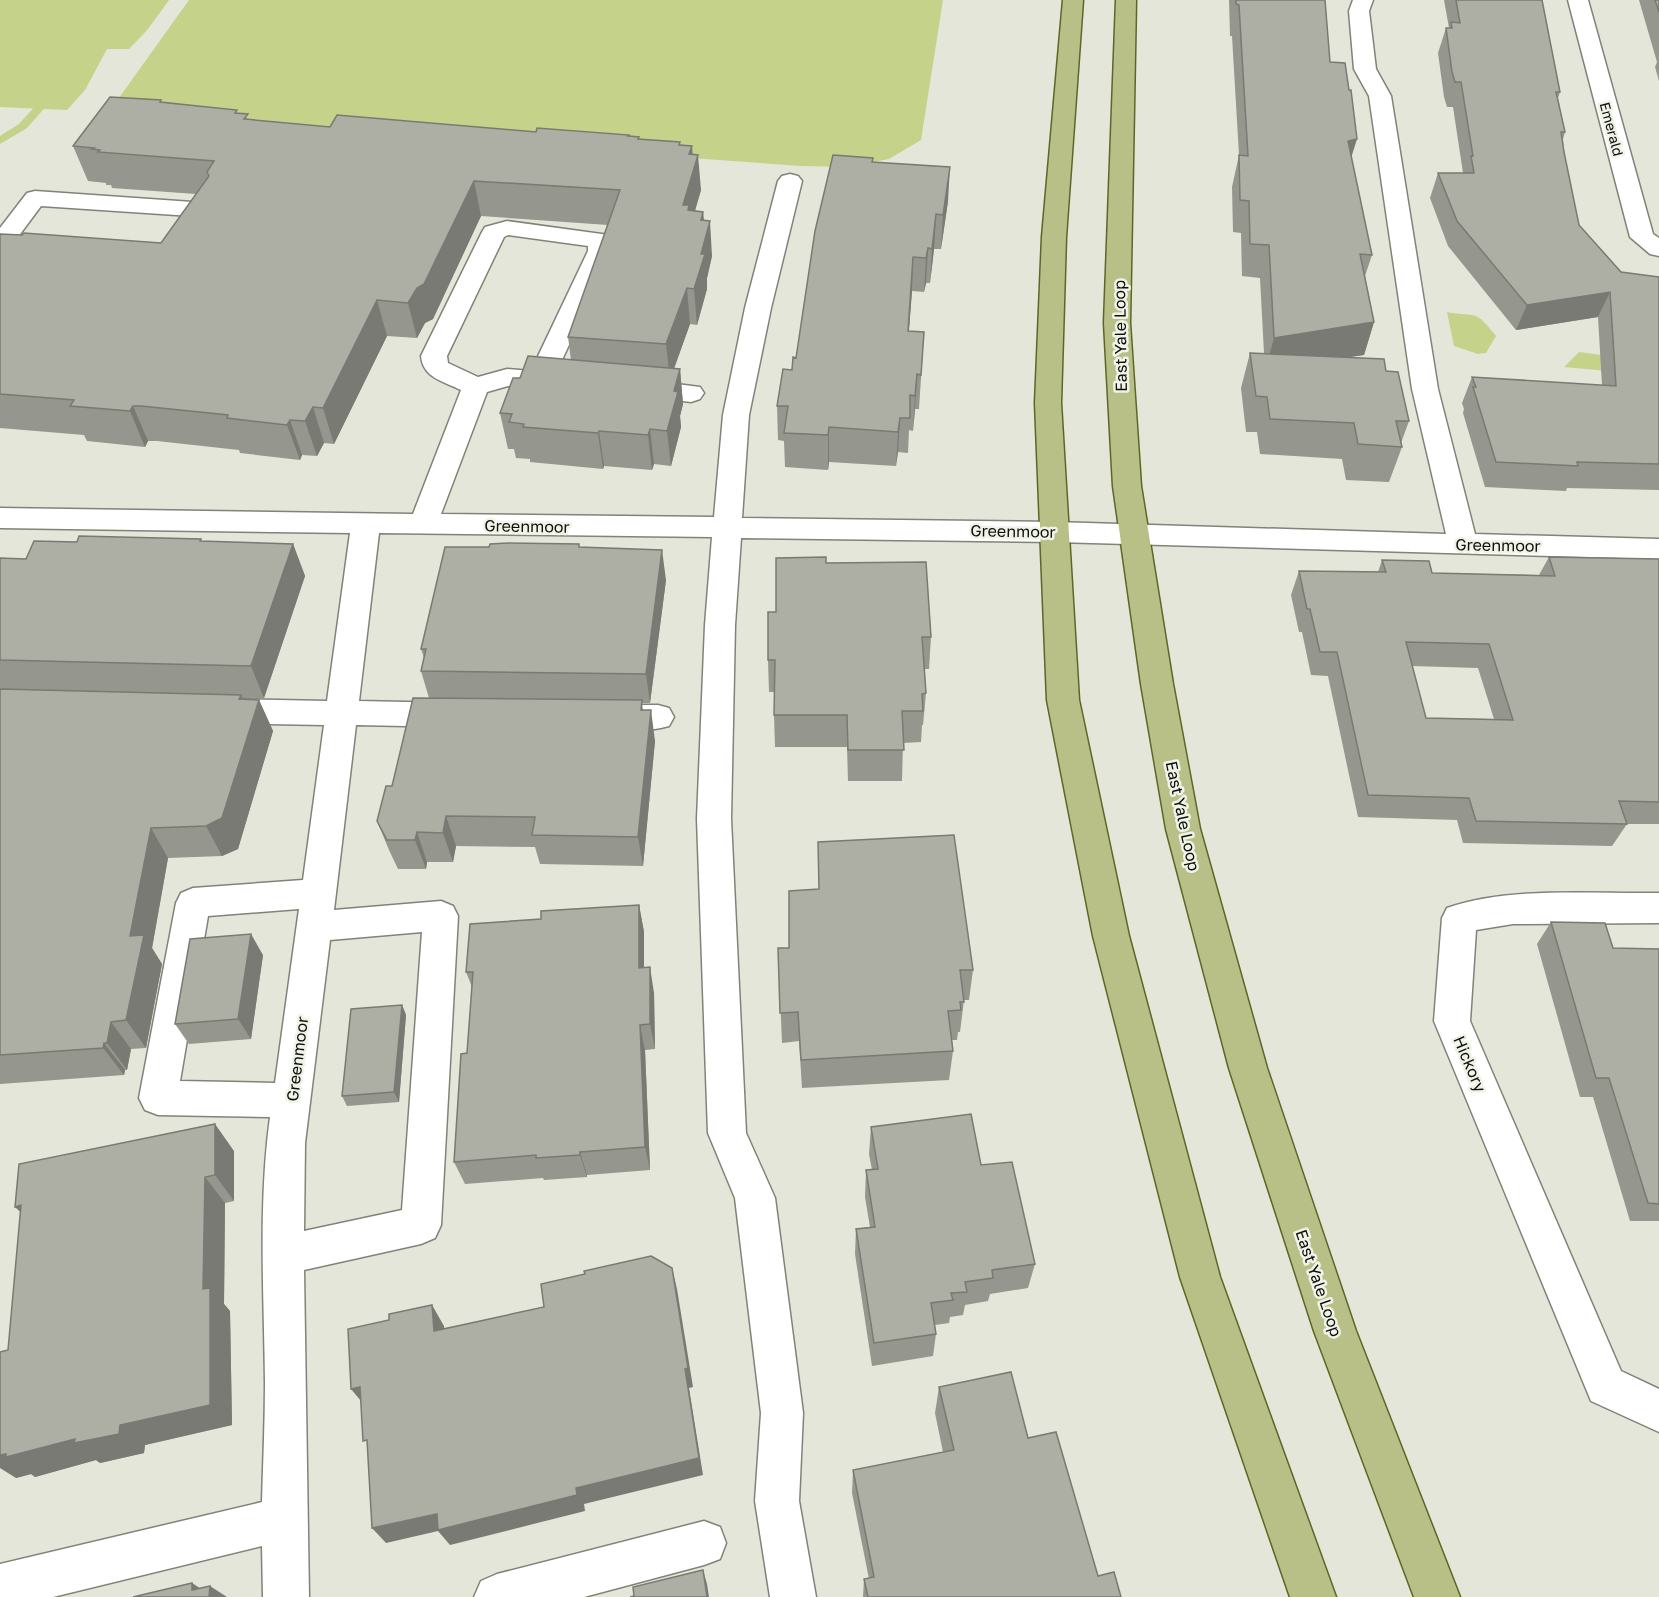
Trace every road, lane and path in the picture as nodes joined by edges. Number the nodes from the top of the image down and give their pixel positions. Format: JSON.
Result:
{"nodes":[{"id":1,"x":1073,"y":0,"type":"edge"},
{"id":2,"x":1126,"y":0,"type":"edge"},
{"id":3,"x":1362,"y":0,"type":"edge"},
{"id":4,"x":1578,"y":0,"type":"edge"},
{"id":5,"x":790,"y":181,"type":"dead end"},
{"id":6,"x":0,"y":244,"type":"edge"},
{"id":7,"x":182,"y":247,"type":"edge"},
{"id":8,"x":1659,"y":249,"type":"edge"},
{"id":9,"x":540,"y":380,"type":"junction"},
{"id":10,"x":476,"y":387,"type":"junction"},
{"id":11,"x":691,"y":393,"type":"dead end"},
{"id":12,"x":0,"y":518,"type":"edge"},
{"id":13,"x":366,"y":524,"type":"junction"},
{"id":14,"x":423,"y":524,"type":"junction"},
{"id":15,"x":726,"y":529,"type":"junction"},
{"id":16,"x":1055,"y":532,"type":"junction"},
{"id":17,"x":1134,"y":535,"type":"junction"},
{"id":18,"x":1463,"y":544,"type":"junction"},
{"id":19,"x":1659,"y":549,"type":"edge"},
{"id":20,"x":189,"y":710,"type":"edge"},
{"id":21,"x":342,"y":714,"type":"junction"},
{"id":22,"x":482,"y":716,"type":"edge"},
{"id":23,"x":576,"y":717,"type":"edge"},
{"id":24,"x":658,"y":717,"type":"dead end"},
{"id":25,"x":1659,"y":908,"type":"edge"},
{"id":26,"x":316,"y":910,"type":"junction"},
{"id":27,"x":291,"y":1100,"type":"junction"},
{"id":28,"x":283,"y":1255,"type":"junction"},
{"id":29,"x":1659,"y":1411,"type":"edge"},
{"id":30,"x":284,"y":1519,"type":"junction"},
{"id":31,"x":704,"y":1543,"type":"dead end"},
{"id":32,"x":0,"y":1587,"type":"edge"},
{"id":33,"x":286,"y":1597,"type":"edge"},
{"id":34,"x":497,"y":1597,"type":"edge"},
{"id":35,"x":793,"y":1597,"type":"edge"},
{"id":36,"x":1313,"y":1597,"type":"edge"},
{"id":37,"x":1437,"y":1597,"type":"edge"}],
"edges":[{"from":1,"to":16,"type":"main road"},
{"from":2,"to":17,"type":"main road","name":"East Yale Loop"},
{"from":3,"to":18,"type":"street"},
{"from":4,"to":8,"type":"street","name":"Emerald"},
{"from":5,"to":15,"type":"street"},
{"from":6,"to":7,"type":"street"},
{"from":9,"to":10,"type":"street"},
{"from":9,"to":10,"type":"street"},
{"from":9,"to":11,"type":"street"},
{"from":10,"to":14,"type":"street"},
{"from":12,"to":13,"type":"street","name":"Greenmoor"},
{"from":13,"to":14,"type":"street","name":"Greenmoor"},
{"from":13,"to":21,"type":"street","name":"Greenmoor"},
{"from":14,"to":15,"type":"street","name":"Greenmoor"},
{"from":15,"to":16,"type":"street","name":"Greenmoor"},
{"from":15,"to":35,"type":"street"},
{"from":16,"to":17,"type":"street","name":"Greenmoor"},
{"from":16,"to":36,"type":"main road"},
{"from":17,"to":18,"type":"street","name":"Greenmoor"},
{"from":17,"to":37,"type":"main road","name":"East Yale Loop"},
{"from":18,"to":19,"type":"street","name":"Greenmoor"},
{"from":20,"to":21,"type":"street"},
{"from":21,"to":22,"type":"street"},
{"from":21,"to":26,"type":"street","name":"Greenmoor"},
{"from":23,"to":24,"type":"street"},
{"from":25,"to":29,"type":"street","name":"Hickory"},
{"from":26,"to":27,"type":"street","name":"Greenmoor"},
{"from":26,"to":27,"type":"street"},
{"from":26,"to":28,"type":"street"},
{"from":27,"to":28,"type":"street","name":"Greenmoor"},
{"from":28,"to":30,"type":"street","name":"Greenmoor"},
{"from":30,"to":32,"type":"street"},
{"from":30,"to":33,"type":"street","name":"Greenmoor"},
{"from":31,"to":34,"type":"street"}]}
